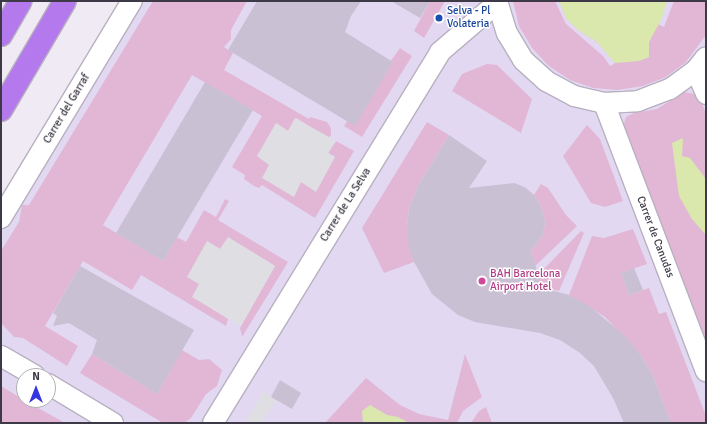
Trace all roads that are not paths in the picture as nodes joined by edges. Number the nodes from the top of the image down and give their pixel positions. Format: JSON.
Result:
{"nodes":[{"id":1,"x":22,"y":1,"type":"edge"},
{"id":2,"x":66,"y":1,"type":"edge"},
{"id":3,"x":132,"y":1,"type":"edge"},
{"id":4,"x":497,"y":2,"type":"edge"},
{"id":5,"x":1,"y":35,"type":"edge"},
{"id":6,"x":701,"y":63,"type":"edge"},
{"id":7,"x":706,"y":94,"type":"edge"},
{"id":8,"x":604,"y":102,"type":"junction"},
{"id":9,"x":1,"y":110,"type":"edge"},
{"id":10,"x":1,"y":218,"type":"edge"},
{"id":11,"x":1,"y":356,"type":"edge"},
{"id":12,"x":21,"y":368,"type":"edge"},
{"id":13,"x":706,"y":371,"type":"edge"},
{"id":14,"x":56,"y":389,"type":"edge"},
{"id":15,"x":113,"y":423,"type":"edge"},
{"id":16,"x":213,"y":423,"type":"edge"}],
"edges":[{"from":1,"to":5,"type":"highway"},
{"from":2,"to":9,"type":"highway"},
{"from":3,"to":10,"type":"street","name":"Carrer del Garraf"},
{"from":4,"to":8,"type":"street"},
{"from":4,"to":16,"type":"street","name":"Carrer de La Selva"},
{"from":6,"to":7,"type":"street"},
{"from":6,"to":8,"type":"street"},
{"from":8,"to":13,"type":"street","name":"Carrer de Canudas"},
{"from":11,"to":12,"type":"street"},
{"from":14,"to":15,"type":"street"}]}
